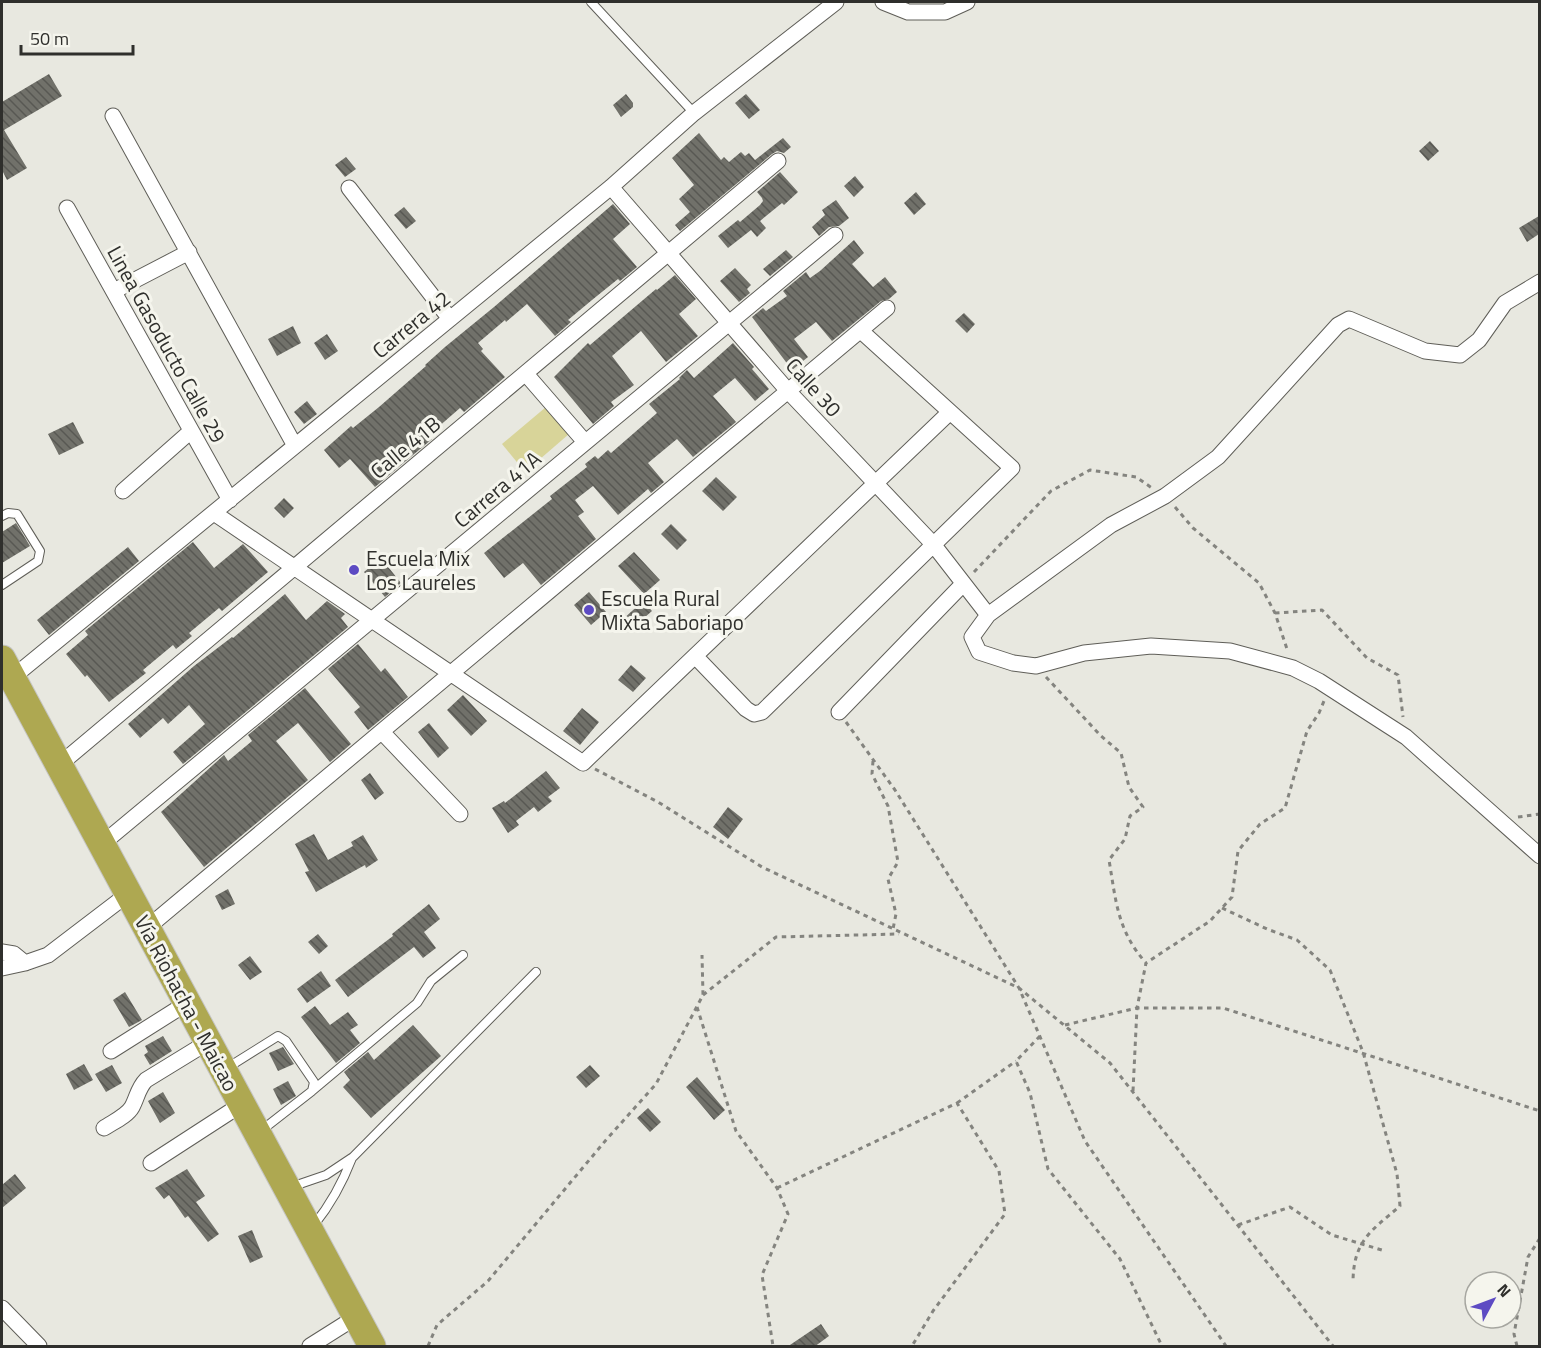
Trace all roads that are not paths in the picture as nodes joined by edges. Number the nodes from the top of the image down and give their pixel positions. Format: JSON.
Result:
{"nodes":[{"id":1,"x":591,"y":2,"type":"edge"},
{"id":2,"x":836,"y":2,"type":"edge"},
{"id":3,"x":883,"y":2,"type":"edge"},
{"id":4,"x":967,"y":2,"type":"edge"},
{"id":5,"x":694,"y":113,"type":"junction"},
{"id":6,"x":113,"y":116,"type":"dead end"},
{"id":7,"x":778,"y":161,"type":"dead end"},
{"id":8,"x":611,"y":187,"type":"junction"},
{"id":9,"x":349,"y":188,"type":"dead end"},
{"id":10,"x":67,"y":208,"type":"dead end"},
{"id":11,"x":835,"y":235,"type":"dead end"},
{"id":12,"x":189,"y":252,"type":"junction"},
{"id":13,"x":669,"y":254,"type":"junction"},
{"id":14,"x":1539,"y":282,"type":"edge"},
{"id":15,"x":114,"y":291,"type":"junction"},
{"id":16,"x":887,"y":308,"type":"dead end"},
{"id":17,"x":450,"y":319,"type":"junction"},
{"id":18,"x":729,"y":323,"type":"junction"},
{"id":19,"x":861,"y":331,"type":"junction"},
{"id":20,"x":526,"y":374,"type":"junction"},
{"id":21,"x":788,"y":391,"type":"junction"},
{"id":22,"x":950,"y":412,"type":"junction"},
{"id":23,"x":191,"y":431,"type":"junction"},
{"id":24,"x":585,"y":442,"type":"junction"},
{"id":25,"x":295,"y":446,"type":"junction"},
{"id":26,"x":875,"y":484,"type":"junction"},
{"id":27,"x":123,"y":491,"type":"dead end"},
{"id":28,"x":230,"y":500,"type":"junction"},
{"id":29,"x":214,"y":513,"type":"junction"},
{"id":30,"x":2,"y":516,"type":"edge"},
{"id":31,"x":933,"y":544,"type":"junction"},
{"id":32,"x":295,"y":567,"type":"junction"},
{"id":33,"x":963,"y":584,"type":"junction"},
{"id":34,"x":2,"y":585,"type":"edge"},
{"id":35,"x":988,"y":615,"type":"junction"},
{"id":36,"x":373,"y":620,"type":"junction"},
{"id":37,"x":695,"y":656,"type":"junction"},
{"id":38,"x":5,"y":674,"type":"edge"},
{"id":39,"x":452,"y":674,"type":"junction"},
{"id":40,"x":839,"y":712,"type":"road end"},
{"id":41,"x":382,"y":732,"type":"junction"},
{"id":42,"x":59,"y":765,"type":"junction"},
{"id":43,"x":460,"y":814,"type":"dead end"},
{"id":44,"x":102,"y":844,"type":"junction"},
{"id":45,"x":1539,"y":856,"type":"edge"},
{"id":46,"x":128,"y":894,"type":"junction"},
{"id":47,"x":147,"y":928,"type":"junction"},
{"id":48,"x":2,"y":952,"type":"edge"},
{"id":49,"x":463,"y":955,"type":"dead end"},
{"id":50,"x":25,"y":963,"type":"junction"},
{"id":51,"x":2,"y":968,"type":"edge"},
{"id":52,"x":536,"y":972,"type":"dead end"},
{"id":53,"x":187,"y":1003,"type":"junction"},
{"id":54,"x":208,"y":1042,"type":"junction"},
{"id":55,"x":111,"y":1051,"type":"dead end"},
{"id":56,"x":224,"y":1071,"type":"junction"},
{"id":57,"x":312,"y":1091,"type":"junction"},
{"id":58,"x":242,"y":1104,"type":"junction"},
{"id":59,"x":104,"y":1128,"type":"dead end"},
{"id":60,"x":258,"y":1134,"type":"junction"},
{"id":61,"x":353,"y":1157,"type":"junction"},
{"id":62,"x":151,"y":1163,"type":"dead end"},
{"id":63,"x":287,"y":1188,"type":"junction"},
{"id":64,"x":310,"y":1230,"type":"junction"},
{"id":65,"x":2,"y":1310,"type":"edge"},
{"id":66,"x":356,"y":1317,"type":"junction"},
{"id":67,"x":39,"y":1347,"type":"edge"},
{"id":68,"x":310,"y":1347,"type":"edge"},
{"id":69,"x":372,"y":1347,"type":"edge"}],
"edges":[{"from":1,"to":5,"type":"lane"},
{"from":2,"to":5,"type":"street","name":"Carrera 42"},
{"from":3,"to":4,"type":"street"},
{"from":5,"to":8,"type":"street","name":"Carrera 42"},
{"from":6,"to":12,"type":"street"},
{"from":7,"to":13,"type":"street","name":"Calle 41B"},
{"from":8,"to":13,"type":"street","name":"Calle 30"},
{"from":8,"to":17,"type":"street","name":"Carrera 42"},
{"from":9,"to":17,"type":"street"},
{"from":10,"to":15,"type":"street","name":"Linea Gasoducto Calle 29"},
{"from":11,"to":18,"type":"street","name":"Carrera 41A"},
{"from":12,"to":15,"type":"street"},
{"from":12,"to":25,"type":"street"},
{"from":13,"to":18,"type":"street","name":"Calle 30"},
{"from":13,"to":20,"type":"street","name":"Calle 41B"},
{"from":14,"to":35,"type":"street"},
{"from":15,"to":23,"type":"street","name":"Linea Gasoducto Calle 29"},
{"from":16,"to":19,"type":"street"},
{"from":17,"to":25,"type":"street","name":"Carrera 42"},
{"from":18,"to":21,"type":"street","name":"Calle 30"},
{"from":18,"to":24,"type":"street","name":"Carrera 41A"},
{"from":19,"to":21,"type":"street"},
{"from":19,"to":22,"type":"street"},
{"from":20,"to":24,"type":"street"},
{"from":20,"to":32,"type":"street","name":"Calle 41B"},
{"from":21,"to":26,"type":"street","name":"Calle 30"},
{"from":21,"to":39,"type":"street"},
{"from":22,"to":26,"type":"street"},
{"from":22,"to":31,"type":"street"},
{"from":23,"to":27,"type":"street"},
{"from":23,"to":28,"type":"street","name":"Linea Gasoducto Calle 29"},
{"from":24,"to":36,"type":"street","name":"Carrera 41A"},
{"from":25,"to":28,"type":"street","name":"Carrera 42"},
{"from":26,"to":31,"type":"street","name":"Calle 30"},
{"from":26,"to":37,"type":"street"},
{"from":28,"to":29,"type":"street","name":"Carrera 42"},
{"from":29,"to":32,"type":"street"},
{"from":29,"to":38,"type":"street","name":"Carrera 42"},
{"from":30,"to":34,"type":"lane"},
{"from":31,"to":33,"type":"street","name":"Calle 30"},
{"from":31,"to":37,"type":"street"},
{"from":32,"to":36,"type":"street"},
{"from":32,"to":42,"type":"street","name":"Calle 41B"},
{"from":33,"to":35,"type":"street","name":"Calle 30"},
{"from":33,"to":40,"type":"street"},
{"from":35,"to":45,"type":"street"},
{"from":36,"to":39,"type":"street"},
{"from":36,"to":44,"type":"street","name":"Carrera 41A"},
{"from":37,"to":39,"type":"street"},
{"from":38,"to":42,"type":"highway","name":"Vía Riohacha - Maicao"},
{"from":39,"to":41,"type":"street"},
{"from":41,"to":43,"type":"street"},
{"from":41,"to":47,"type":"street"},
{"from":42,"to":44,"type":"highway","name":"Vía Riohacha - Maicao"},
{"from":44,"to":46,"type":"highway","name":"Vía Riohacha - Maicao"},
{"from":46,"to":47,"type":"highway","name":"Vía Riohacha - Maicao"},
{"from":46,"to":50,"type":"street"},
{"from":47,"to":53,"type":"highway","name":"Vía Riohacha - Maicao"},
{"from":48,"to":50,"type":"street"},
{"from":49,"to":57,"type":"lane"},
{"from":50,"to":51,"type":"street"},
{"from":52,"to":61,"type":"lane"},
{"from":53,"to":54,"type":"highway","name":"Vía Riohacha - Maicao"},
{"from":53,"to":55,"type":"street"},
{"from":54,"to":56,"type":"highway","name":"Vía Riohacha - Maicao"},
{"from":54,"to":59,"type":"street"},
{"from":56,"to":57,"type":"lane"},
{"from":56,"to":58,"type":"highway","name":"Vía Riohacha - Maicao"},
{"from":57,"to":60,"type":"lane"},
{"from":58,"to":60,"type":"highway","name":"Vía Riohacha - Maicao"},
{"from":58,"to":62,"type":"street"},
{"from":60,"to":63,"type":"highway","name":"Vía Riohacha - Maicao"},
{"from":61,"to":63,"type":"lane"},
{"from":61,"to":64,"type":"lane"},
{"from":63,"to":64,"type":"highway","name":"Vía Riohacha - Maicao"},
{"from":64,"to":66,"type":"highway","name":"Vía Riohacha - Maicao"},
{"from":65,"to":67,"type":"street"},
{"from":66,"to":68,"type":"street"},
{"from":66,"to":69,"type":"highway","name":"Vía Riohacha - Maicao"}]}
